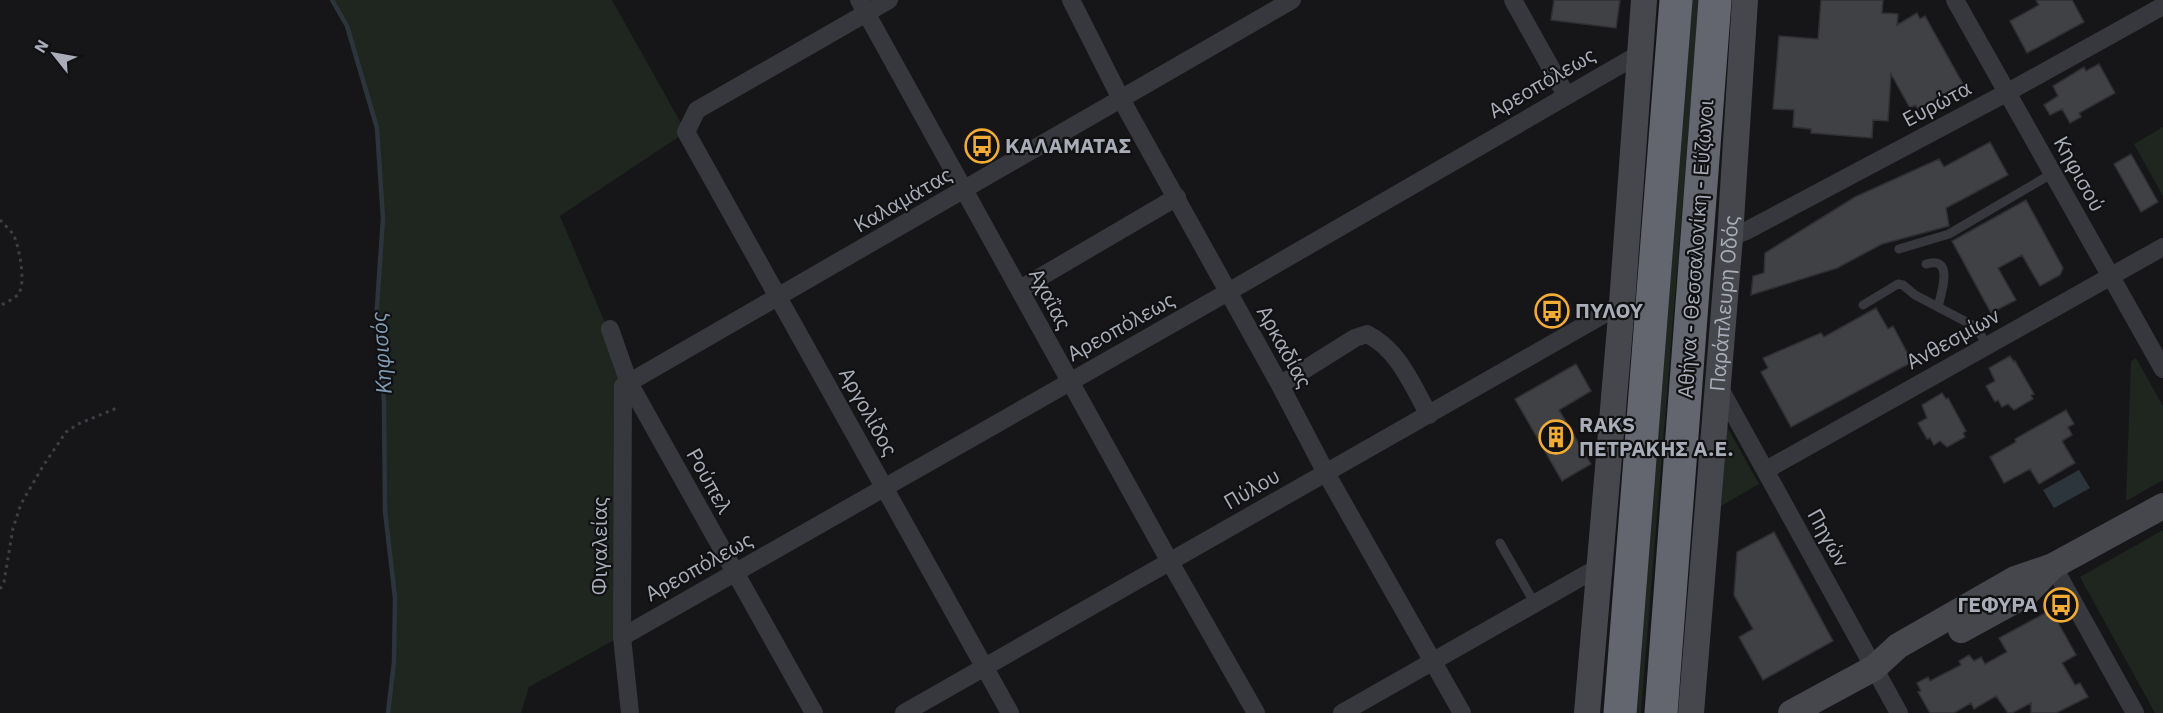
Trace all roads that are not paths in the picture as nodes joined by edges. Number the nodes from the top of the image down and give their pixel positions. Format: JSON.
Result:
{"nodes":[{"id":1,"x":889,"y":0,"type":"edge"},
{"id":2,"x":1071,"y":0,"type":"edge"},
{"id":3,"x":1292,"y":0,"type":"edge"},
{"id":4,"x":1513,"y":0,"type":"edge"},
{"id":5,"x":1644,"y":0,"type":"edge"},
{"id":6,"x":1676,"y":0,"type":"edge"},
{"id":7,"x":1715,"y":0,"type":"edge"},
{"id":8,"x":1745,"y":0,"type":"edge"},
{"id":9,"x":1956,"y":0,"type":"edge"},
{"id":10,"x":2163,"y":6,"type":"edge"},
{"id":11,"x":862,"y":7,"type":"edge"},
{"id":12,"x":1641,"y":53,"type":"junction"},
{"id":13,"x":2008,"y":92,"type":"junction"},
{"id":14,"x":1566,"y":95,"type":"junction"},
{"id":15,"x":1121,"y":99,"type":"junction"},
{"id":16,"x":2054,"y":173,"type":"junction"},
{"id":17,"x":965,"y":190,"type":"junction"},
{"id":18,"x":1177,"y":197,"type":"junction"},
{"id":19,"x":1730,"y":237,"type":"junction"},
{"id":20,"x":2163,"y":247,"type":"edge"},
{"id":21,"x":1899,"y":249,"type":"dead end"},
{"id":22,"x":1926,"y":264,"type":"dead end"},
{"id":23,"x":2110,"y":276,"type":"junction"},
{"id":24,"x":1020,"y":289,"type":"junction"},
{"id":25,"x":1228,"y":292,"type":"junction"},
{"id":26,"x":778,"y":297,"type":"junction"},
{"id":27,"x":1622,"y":304,"type":"junction"},
{"id":28,"x":1863,"y":305,"type":"dead end"},
{"id":29,"x":1938,"y":307,"type":"junction"},
{"id":30,"x":610,"y":329,"type":"dead end"},
{"id":31,"x":1987,"y":345,"type":"junction"},
{"id":32,"x":2160,"y":359,"type":"edge"},
{"id":33,"x":1069,"y":382,"type":"junction"},
{"id":34,"x":629,"y":383,"type":"junction"},
{"id":35,"x":1280,"y":385,"type":"junction"},
{"id":36,"x":1718,"y":385,"type":"junction"},
{"id":37,"x":1429,"y":415,"type":"junction"},
{"id":38,"x":1766,"y":471,"type":"junction"},
{"id":39,"x":1326,"y":473,"type":"junction"},
{"id":40,"x":885,"y":488,"type":"junction"},
{"id":41,"x":2163,"y":506,"type":"edge"},
{"id":42,"x":1500,"y":543,"type":"dead end"},
{"id":43,"x":1170,"y":562,"type":"junction"},
{"id":44,"x":2053,"y":566,"type":"junction"},
{"id":45,"x":1599,"y":567,"type":"junction"},
{"id":46,"x":735,"y":573,"type":"junction"},
{"id":47,"x":1535,"y":604,"type":"junction"},
{"id":48,"x":622,"y":637,"type":"junction"},
{"id":49,"x":1432,"y":662,"type":"junction"},
{"id":50,"x":985,"y":667,"type":"junction"},
{"id":51,"x":1874,"y":668,"type":"junction"},
{"id":52,"x":630,"y":713,"type":"edge"},
{"id":53,"x":814,"y":713,"type":"edge"},
{"id":54,"x":904,"y":713,"type":"edge"},
{"id":55,"x":1010,"y":713,"type":"edge"},
{"id":56,"x":1256,"y":713,"type":"edge"},
{"id":57,"x":1342,"y":713,"type":"edge"},
{"id":58,"x":1462,"y":713,"type":"edge"},
{"id":59,"x":1587,"y":713,"type":"edge"},
{"id":60,"x":1620,"y":713,"type":"edge"},
{"id":61,"x":1661,"y":713,"type":"edge"},
{"id":62,"x":1691,"y":713,"type":"edge"},
{"id":63,"x":1791,"y":713,"type":"edge"},
{"id":64,"x":1899,"y":713,"type":"edge"},
{"id":65,"x":2135,"y":713,"type":"edge"}],
"edges":[{"from":1,"to":11,"type":"street"},
{"from":2,"to":15,"type":"street","name":"Αρκαδίας"},
{"from":3,"to":15,"type":"street","name":"Καλαμάτας"},
{"from":4,"to":14,"type":"street"},
{"from":5,"to":12,"type":"main road"},
{"from":6,"to":60,"type":"highway","name":"Αθήνα - Θεσσαλονίκη - Εύζωνοι"},
{"from":7,"to":61,"type":"highway","name":"Αθήνα - Θεσσαλονίκη - Εύζωνοι"},
{"from":8,"to":19,"type":"main road","name":"Παράπλευρη Οδός"},
{"from":9,"to":13,"type":"street","name":"Κηφισού"},
{"from":10,"to":13,"type":"street","name":"Ευρώτα"},
{"from":11,"to":17,"type":"street","name":"Αχαΐας"},
{"from":11,"to":26,"type":"street","name":"Αργολίδος"},
{"from":12,"to":14,"type":"street","name":"Αρεοπόλεως"},
{"from":12,"to":27,"type":"main road"},
{"from":13,"to":16,"type":"street","name":"Κηφισού"},
{"from":13,"to":19,"type":"street","name":"Ευρώτα"},
{"from":14,"to":25,"type":"street","name":"Αρεοπόλεως"},
{"from":15,"to":17,"type":"street","name":"Καλαμάτας"},
{"from":15,"to":18,"type":"street","name":"Αρκαδίας"},
{"from":16,"to":21,"type":"lane"},
{"from":16,"to":23,"type":"street","name":"Κηφισού"},
{"from":17,"to":24,"type":"street","name":"Αχαΐας"},
{"from":17,"to":26,"type":"street","name":"Καλαμάτας"},
{"from":18,"to":24,"type":"street"},
{"from":18,"to":25,"type":"street","name":"Αρκαδίας"},
{"from":19,"to":36,"type":"main road","name":"Παράπλευρη Οδός"},
{"from":20,"to":23,"type":"street","name":"Ανθεσμίων"},
{"from":22,"to":29,"type":"lane"},
{"from":23,"to":31,"type":"street","name":"Ανθεσμίων"},
{"from":23,"to":32,"type":"street","name":"Κηφισού"},
{"from":24,"to":33,"type":"street","name":"Αχαΐας"},
{"from":25,"to":33,"type":"street","name":"Αρεοπόλεως"},
{"from":25,"to":35,"type":"street","name":"Αρκαδίας"},
{"from":26,"to":34,"type":"street","name":"Καλαμάτας"},
{"from":26,"to":40,"type":"street","name":"Αργολίδος"},
{"from":27,"to":37,"type":"street","name":"Πύλου"},
{"from":27,"to":45,"type":"main road"},
{"from":28,"to":29,"type":"lane"},
{"from":29,"to":31,"type":"lane"},
{"from":30,"to":34,"type":"street","name":"Ρούπελ"},
{"from":31,"to":38,"type":"street","name":"Ανθεσμίων"},
{"from":33,"to":40,"type":"street","name":"Αρεοπόλεως"},
{"from":33,"to":43,"type":"street","name":"Αχαΐας"},
{"from":34,"to":46,"type":"street","name":"Ρούπελ"},
{"from":34,"to":48,"type":"street","name":"Φιγαλείας"},
{"from":35,"to":37,"type":"street"},
{"from":35,"to":39,"type":"street","name":"Αρκαδίας"},
{"from":36,"to":38,"type":"street","name":"Πηγών"},
{"from":36,"to":62,"type":"main road","name":"Παράπλευρη Οδός"},
{"from":37,"to":39,"type":"street","name":"Πύλου"},
{"from":38,"to":51,"type":"street","name":"Πηγών"},
{"from":39,"to":43,"type":"street","name":"Πύλου"},
{"from":39,"to":49,"type":"street","name":"Αρκαδίας"},
{"from":40,"to":46,"type":"street","name":"Αρεοπόλεως"},
{"from":40,"to":50,"type":"street","name":"Αργολίδος"},
{"from":41,"to":44,"type":"main road"},
{"from":42,"to":47,"type":"lane"},
{"from":43,"to":50,"type":"street","name":"Πύλου"},
{"from":43,"to":56,"type":"street","name":"Αχαΐας"},
{"from":44,"to":51,"type":"main road"},
{"from":44,"to":65,"type":"street"},
{"from":45,"to":47,"type":"street"},
{"from":45,"to":59,"type":"main road"},
{"from":46,"to":48,"type":"street","name":"Αρεοπόλεως"},
{"from":46,"to":53,"type":"street","name":"Ρούπελ"},
{"from":47,"to":49,"type":"street"},
{"from":48,"to":52,"type":"street","name":"Φιγαλείας"},
{"from":49,"to":57,"type":"street"},
{"from":49,"to":58,"type":"street","name":"Αρκαδίας"},
{"from":50,"to":54,"type":"street","name":"Πύλου"},
{"from":50,"to":55,"type":"street","name":"Αργολίδος"},
{"from":51,"to":63,"type":"main road"},
{"from":51,"to":64,"type":"street","name":"Πηγών"}]}
